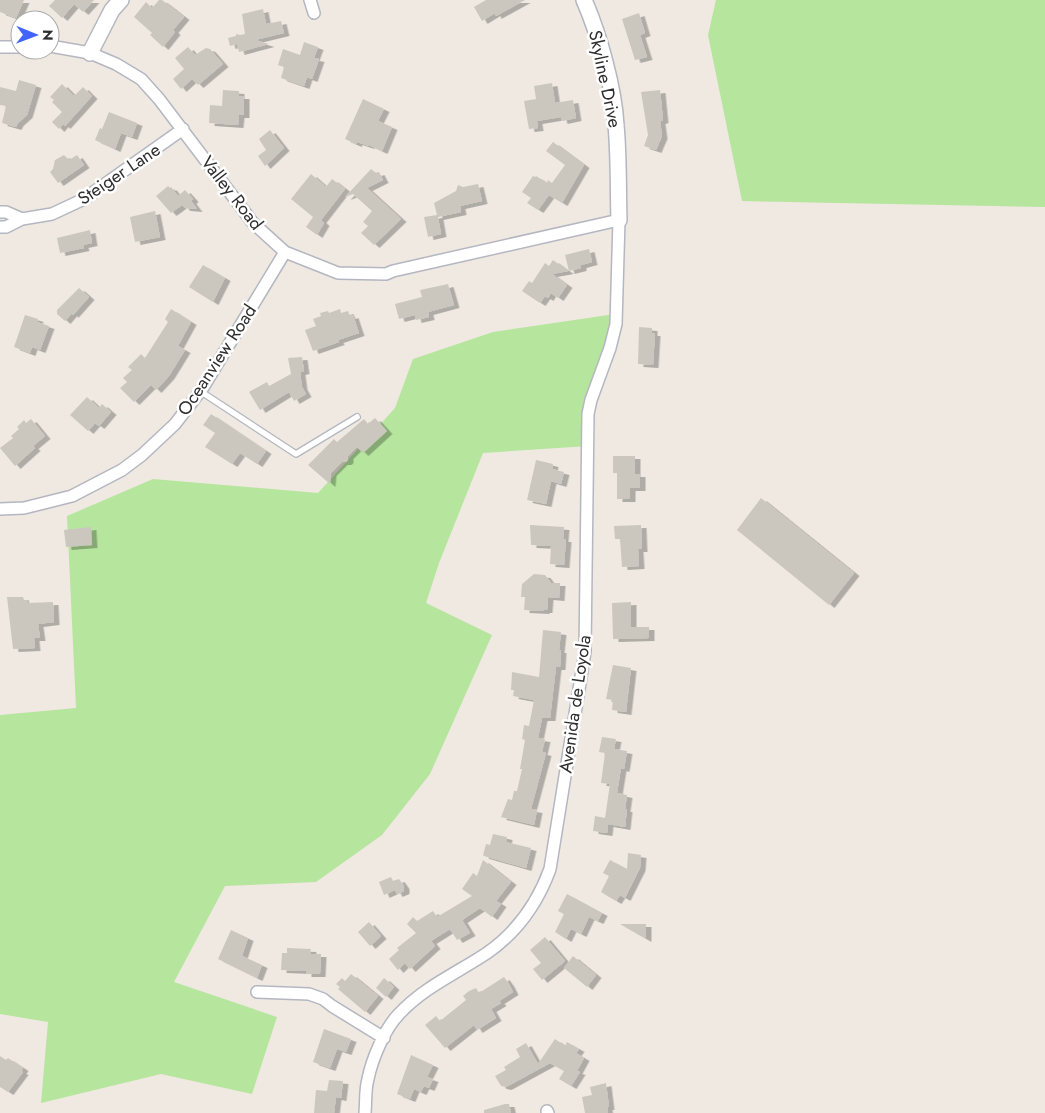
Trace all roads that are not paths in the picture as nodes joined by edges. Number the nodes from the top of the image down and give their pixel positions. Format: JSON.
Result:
{"nodes":[{"id":1,"x":121,"y":0,"type":"edge"},
{"id":2,"x":310,"y":0,"type":"edge"},
{"id":3,"x":584,"y":0,"type":"edge"},
{"id":4,"x":314,"y":13,"type":"dead end"},
{"id":5,"x":60,"y":48,"type":"edge"},
{"id":6,"x":90,"y":53,"type":"junction"},
{"id":7,"x":183,"y":130,"type":"junction"},
{"id":8,"x":0,"y":212,"type":"edge"},
{"id":9,"x":22,"y":219,"type":"junction"},
{"id":10,"x":619,"y":220,"type":"junction"},
{"id":11,"x":0,"y":228,"type":"edge"},
{"id":12,"x":285,"y":252,"type":"junction"},
{"id":13,"x":200,"y":391,"type":"junction"},
{"id":14,"x":357,"y":417,"type":"dead end"},
{"id":15,"x":0,"y":509,"type":"edge"},
{"id":16,"x":258,"y":992,"type":"dead end"},
{"id":17,"x":384,"y":1038,"type":"junction"},
{"id":18,"x":365,"y":1113,"type":"edge"}],
"edges":[{"from":1,"to":6,"type":"street"},
{"from":2,"to":4,"type":"street"},
{"from":3,"to":10,"type":"street","name":"Skyline Drive"},
{"from":5,"to":6,"type":"street","name":"Valley Road"},
{"from":6,"to":7,"type":"street","name":"Valley Road"},
{"from":7,"to":9,"type":"street","name":"Steiger Lane"},
{"from":7,"to":12,"type":"street","name":"Valley Road"},
{"from":8,"to":9,"type":"street","name":"Steiger Lane"},
{"from":9,"to":11,"type":"street","name":"Steiger Lane"},
{"from":10,"to":12,"type":"street","name":"Valley Road"},
{"from":10,"to":17,"type":"street","name":"Avenida de Loyola"},
{"from":12,"to":13,"type":"street","name":"Oceanview Road"},
{"from":13,"to":14,"type":"lane"},
{"from":13,"to":15,"type":"street","name":"Oceanview Road"},
{"from":16,"to":17,"type":"street"},
{"from":17,"to":18,"type":"street","name":"Avenida de Loyola"}]}
